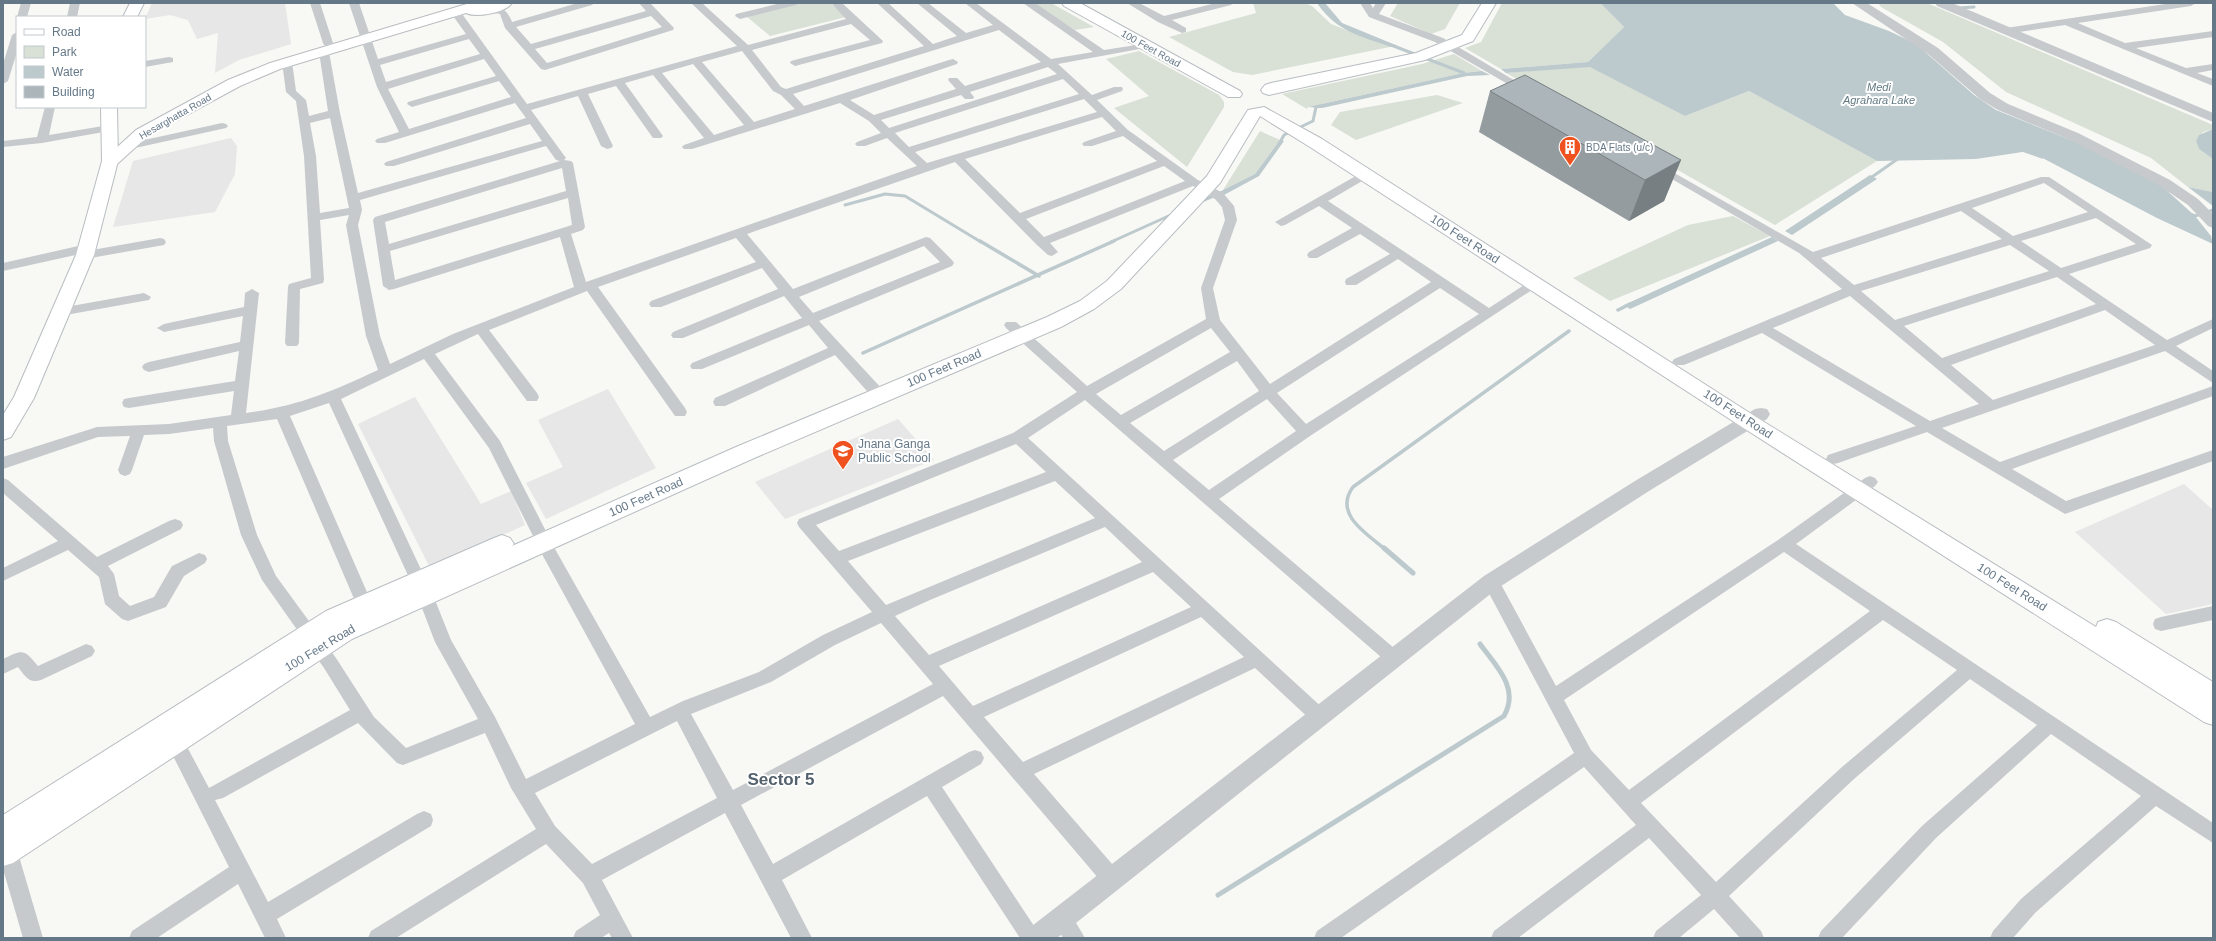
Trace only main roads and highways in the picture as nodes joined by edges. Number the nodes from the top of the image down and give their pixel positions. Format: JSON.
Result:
{"nodes":[{"id":1,"x":137,"y":3,"type":"edge"},
{"id":2,"x":1069,"y":3,"type":"edge"},
{"id":3,"x":1086,"y":3,"type":"edge"},
{"id":4,"x":1474,"y":3,"type":"edge"},
{"id":5,"x":1489,"y":3,"type":"edge"},
{"id":6,"x":490,"y":5,"type":"edge"},
{"id":7,"x":130,"y":16,"type":"edge"},
{"id":8,"x":1435,"y":47,"type":"junction"},
{"id":9,"x":1258,"y":101,"type":"junction"},
{"id":10,"x":109,"y":108,"type":"edge"},
{"id":11,"x":1322,"y":140,"type":"junction"},
{"id":12,"x":110,"y":161,"type":"junction"},
{"id":13,"x":1755,"y":418,"type":"junction"},
{"id":14,"x":3,"y":432,"type":"edge"},
{"id":15,"x":1864,"y":486,"type":"junction"},
{"id":16,"x":2213,"y":695,"type":"edge"},
{"id":17,"x":2213,"y":714,"type":"edge"},
{"id":18,"x":4,"y":843,"type":"edge"}],
"edges":[{"from":1,"to":7,"type":"main road"},
{"from":2,"to":9,"type":"main road","name":"100 Feet Road"},
{"from":3,"to":9,"type":"main road","name":"100 Feet Road"},
{"from":4,"to":8,"type":"main road"},
{"from":5,"to":8,"type":"main road"},
{"from":6,"to":12,"type":"main road","name":"Hesarghatta Road"},
{"from":8,"to":9,"type":"main road"},
{"from":9,"to":11,"type":"main road","name":"100 Feet Road"},
{"from":9,"to":18,"type":"main road","name":"100 Feet Road"},
{"from":10,"to":12,"type":"main road"},
{"from":11,"to":13,"type":"main road","name":"100 Feet Road"},
{"from":11,"to":13,"type":"main road","name":"100 Feet Road"},
{"from":12,"to":14,"type":"main road"},
{"from":13,"to":15,"type":"main road","name":"100 Feet Road"},
{"from":13,"to":15,"type":"main road","name":"100 Feet Road"},
{"from":15,"to":16,"type":"main road","name":"100 Feet Road"},
{"from":15,"to":17,"type":"main road","name":"100 Feet Road"}]}
